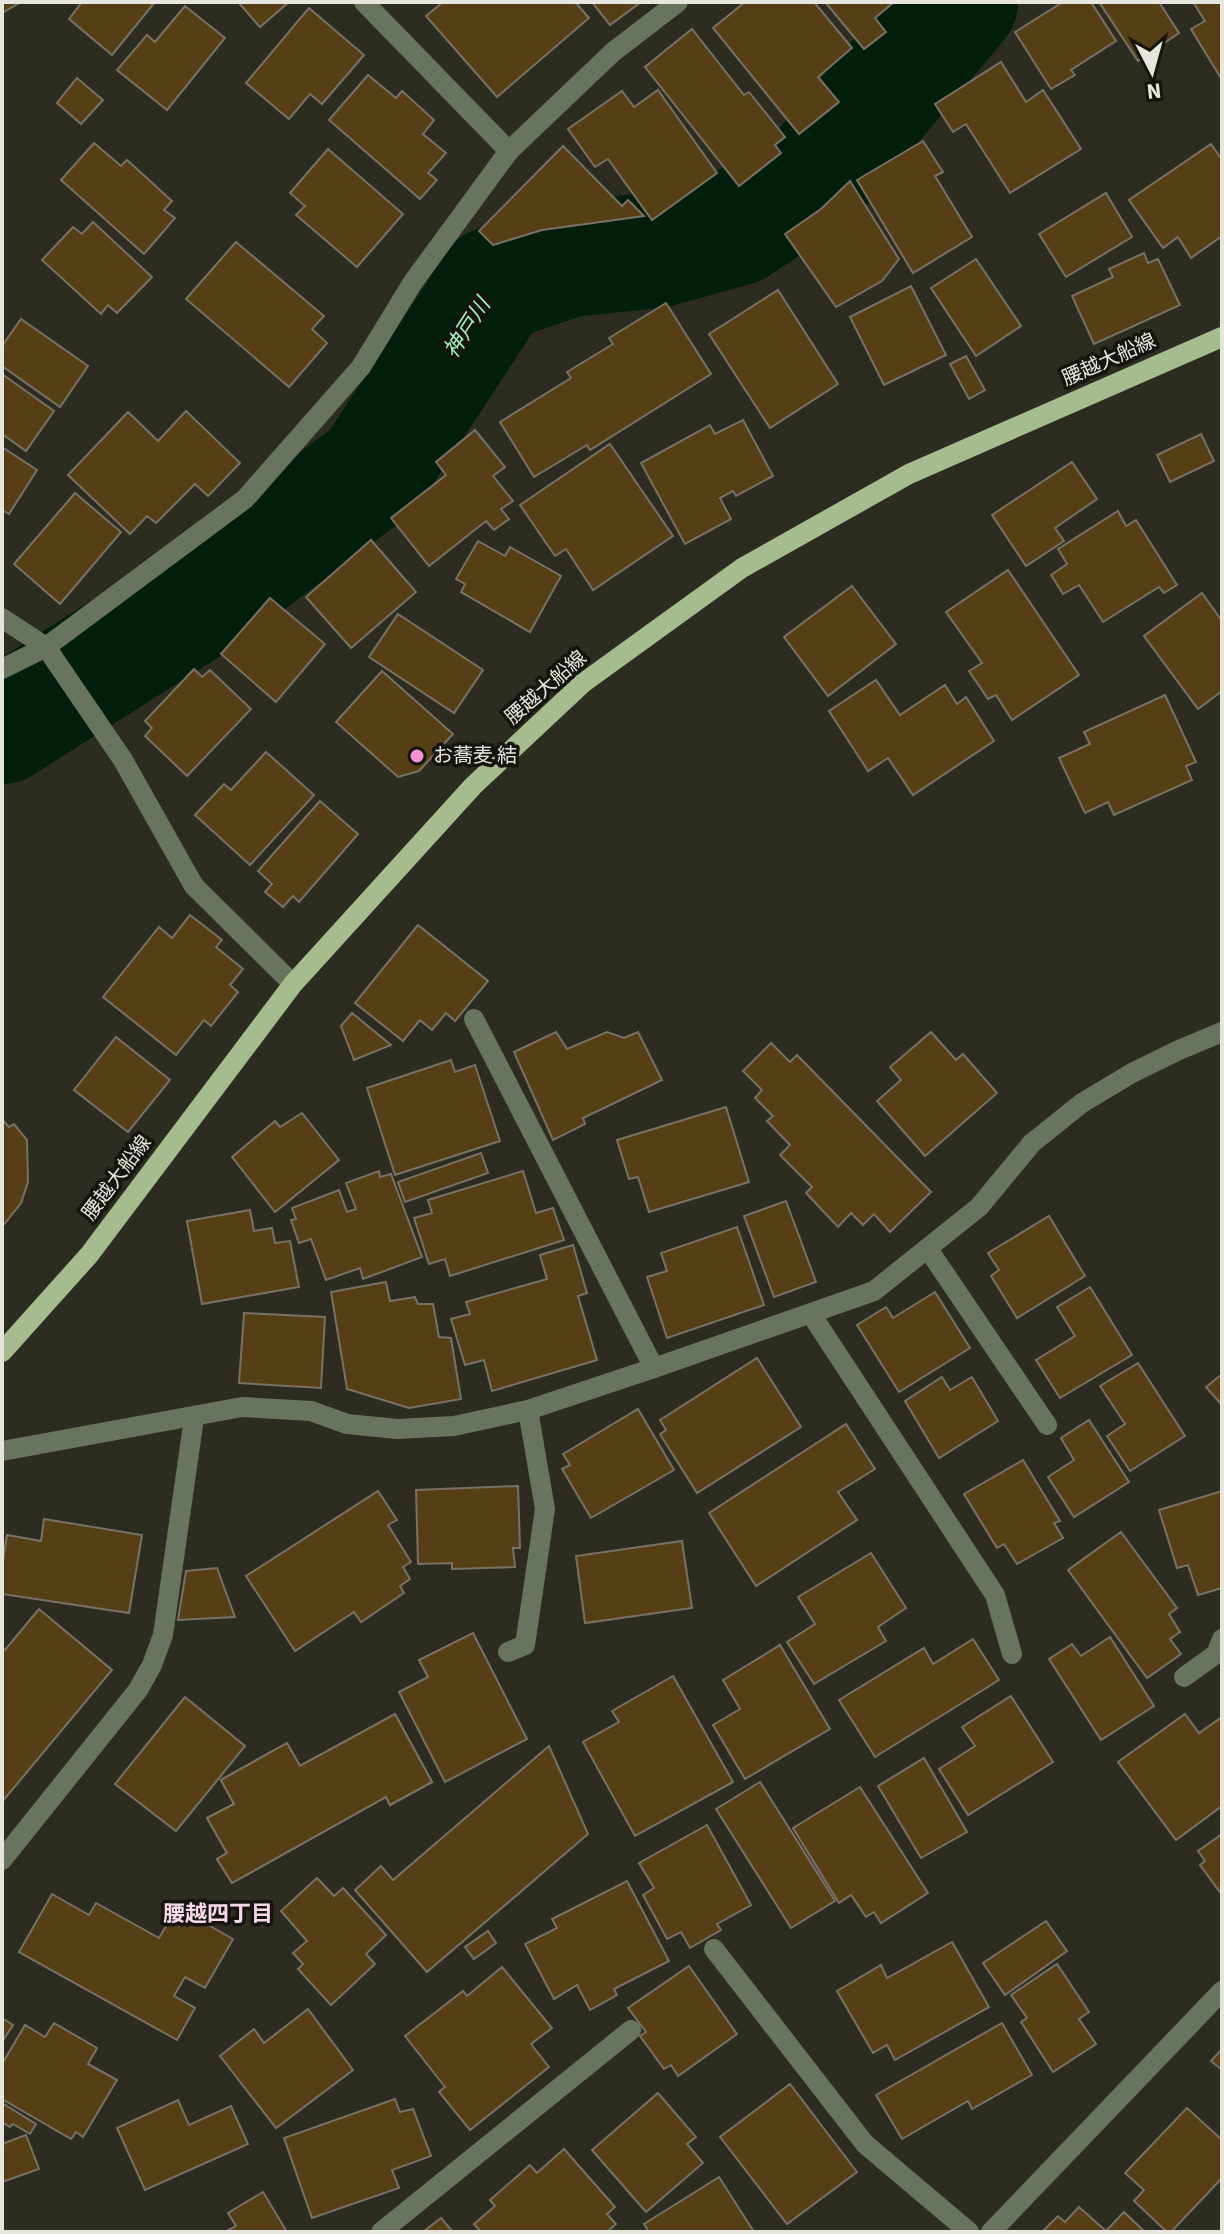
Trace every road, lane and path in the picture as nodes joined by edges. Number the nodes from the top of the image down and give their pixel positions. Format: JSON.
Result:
{"nodes":[{"id":1,"x":364,"y":2,"type":"edge"},
{"id":2,"x":678,"y":2,"type":"edge"},
{"id":3,"x":509,"y":151,"type":"junction"},
{"id":4,"x":1222,"y":337,"type":"edge"},
{"id":5,"x":2,"y":618,"type":"edge"},
{"id":6,"x":51,"y":655,"type":"junction"},
{"id":7,"x":2,"y":669,"type":"edge"},
{"id":8,"x":293,"y":984,"type":"junction"},
{"id":9,"x":474,"y":1019,"type":"dead end"},
{"id":10,"x":1222,"y":1032,"type":"edge"},
{"id":11,"x":928,"y":1249,"type":"junction"},
{"id":12,"x":811,"y":1314,"type":"junction"},
{"id":13,"x":2,"y":1352,"type":"edge"},
{"id":14,"x":654,"y":1368,"type":"junction"},
{"id":15,"x":528,"y":1410,"type":"junction"},
{"id":16,"x":194,"y":1418,"type":"junction"},
{"id":17,"x":1047,"y":1425,"type":"dead end"},
{"id":18,"x":2,"y":1451,"type":"edge"},
{"id":19,"x":1220,"y":1651,"type":"edge"},
{"id":20,"x":508,"y":1652,"type":"dead end"},
{"id":21,"x":1012,"y":1654,"type":"dead end"},
{"id":22,"x":1184,"y":1677,"type":"dead end"},
{"id":23,"x":2,"y":1860,"type":"edge"},
{"id":24,"x":714,"y":1949,"type":"dead end"},
{"id":25,"x":1222,"y":1991,"type":"edge"},
{"id":26,"x":631,"y":2030,"type":"dead end"},
{"id":27,"x":997,"y":2230,"type":"edge"},
{"id":28,"x":381,"y":2232,"type":"edge"},
{"id":29,"x":969,"y":2232,"type":"edge"}],
"edges":[{"from":1,"to":3,"type":"street"},
{"from":2,"to":3,"type":"street"},
{"from":3,"to":6,"type":"street"},
{"from":4,"to":8,"type":"main road","name":"腰越大船線"},
{"from":5,"to":6,"type":"street"},
{"from":6,"to":7,"type":"street"},
{"from":6,"to":8,"type":"street"},
{"from":8,"to":13,"type":"main road","name":"腰越大船線"},
{"from":9,"to":14,"type":"street"},
{"from":10,"to":11,"type":"street"},
{"from":11,"to":12,"type":"street"},
{"from":11,"to":17,"type":"street"},
{"from":12,"to":14,"type":"street"},
{"from":12,"to":21,"type":"street"},
{"from":14,"to":15,"type":"street"},
{"from":15,"to":16,"type":"street"},
{"from":15,"to":20,"type":"street"},
{"from":16,"to":18,"type":"street"},
{"from":16,"to":23,"type":"street"},
{"from":19,"to":22,"type":"street"},
{"from":24,"to":29,"type":"street"},
{"from":25,"to":27,"type":"street"},
{"from":26,"to":28,"type":"street"}]}
